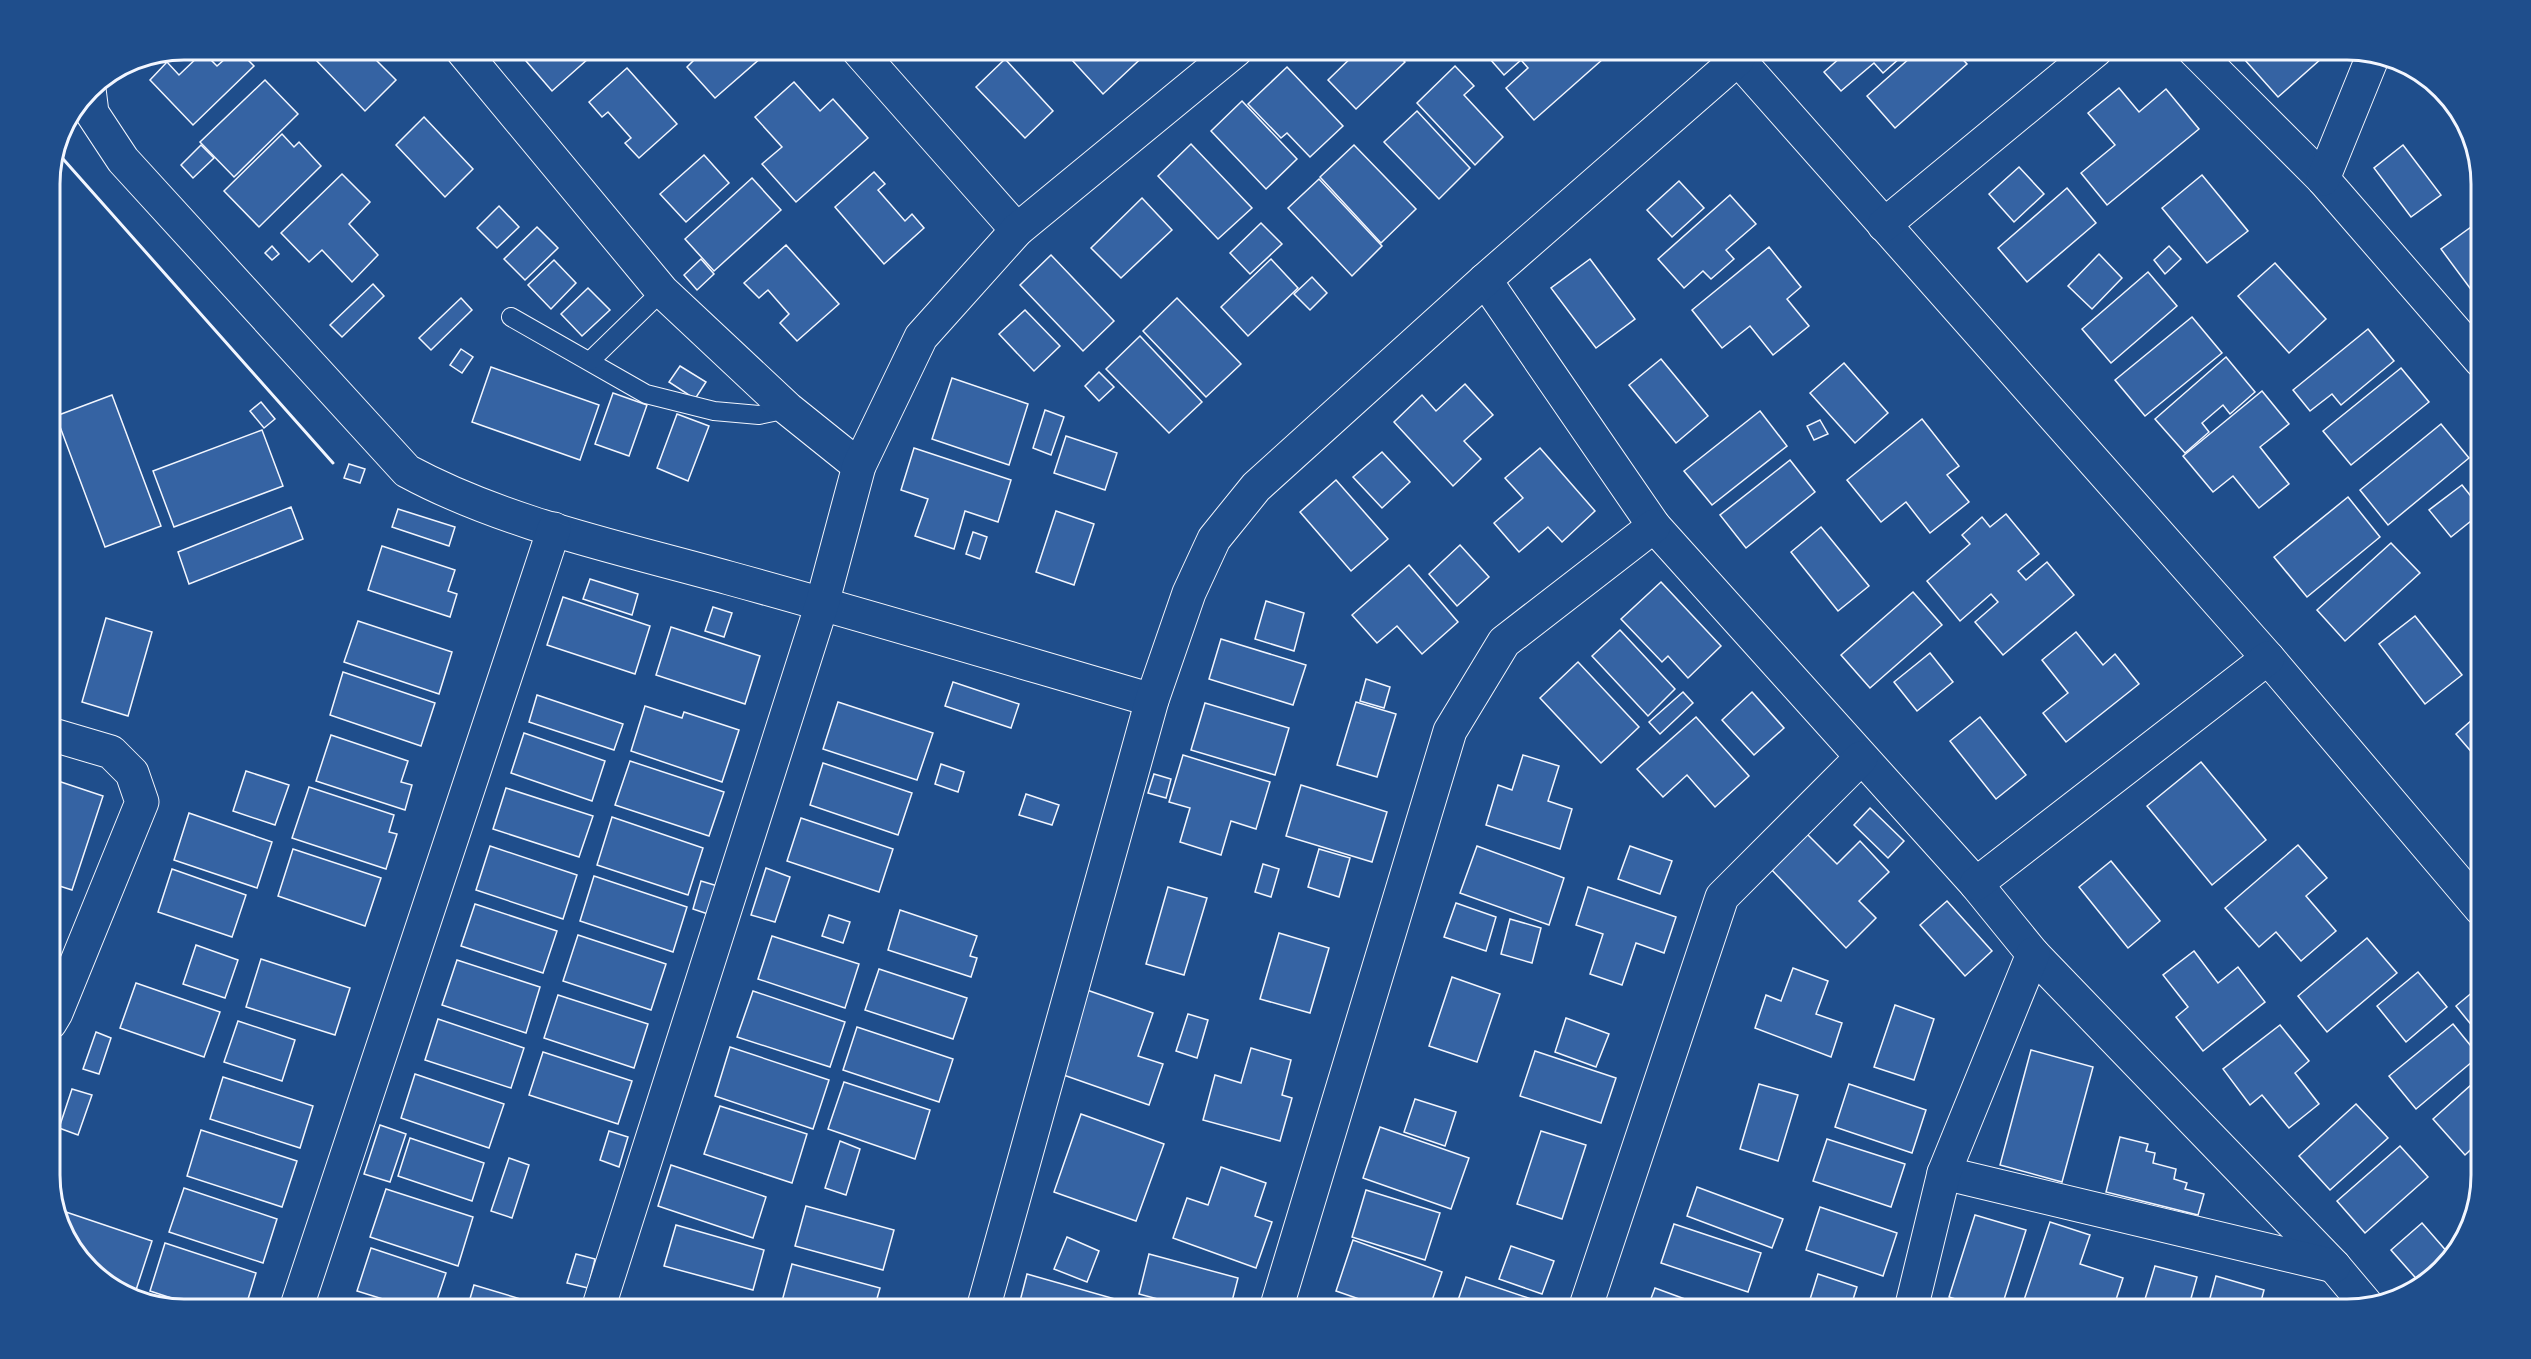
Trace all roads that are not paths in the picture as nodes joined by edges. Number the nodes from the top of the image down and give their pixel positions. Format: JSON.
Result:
{"nodes":[{"id":1,"x":470,"y":60,"type":"edge"},
{"id":2,"x":867,"y":60,"type":"edge"},
{"id":3,"x":1224,"y":60,"type":"edge"},
{"id":4,"x":1727,"y":60,"type":"edge"},
{"id":5,"x":1739,"y":60,"type":"edge"},
{"id":6,"x":2084,"y":60,"type":"edge"},
{"id":7,"x":2204,"y":60,"type":"edge"},
{"id":8,"x":2370,"y":62,"type":"edge"},
{"id":9,"x":91,"y":102,"type":"edge"},
{"id":10,"x":2323,"y":179,"type":"junction"},
{"id":11,"x":1884,"y":225,"type":"junction"},
{"id":12,"x":1017,"y":230,"type":"junction"},
{"id":13,"x":1485,"y":280,"type":"junction"},
{"id":14,"x":662,"y":291,"type":"junction"},
{"id":15,"x":511,"y":316,"type":"dead end"},
{"id":16,"x":2471,"y":349,"type":"edge"},
{"id":17,"x":590,"y":362,"type":"junction"},
{"id":18,"x":788,"y":409,"type":"junction"},
{"id":19,"x":859,"y":466,"type":"junction"},
{"id":20,"x":1654,"y":526,"type":"junction"},
{"id":21,"x":554,"y":529,"type":"junction"},
{"id":22,"x":822,"y":604,"type":"junction"},
{"id":23,"x":2268,"y":658,"type":"junction"},
{"id":24,"x":1152,"y":700,"type":"junction"},
{"id":25,"x":60,"y":737,"type":"edge"},
{"id":26,"x":1861,"y":758,"type":"junction"},
{"id":27,"x":1976,"y":884,"type":"junction"},
{"id":28,"x":2471,"y":897,"type":"edge"},
{"id":29,"x":2033,"y":954,"type":"junction"},
{"id":30,"x":60,"y":1003,"type":"edge"},
{"id":31,"x":1944,"y":1173,"type":"junction"},
{"id":32,"x":2334,"y":1266,"type":"junction"},
{"id":33,"x":2360,"y":1298,"type":"edge"},
{"id":34,"x":300,"y":1299,"type":"edge"},
{"id":35,"x":601,"y":1299,"type":"edge"},
{"id":36,"x":986,"y":1299,"type":"edge"},
{"id":37,"x":1279,"y":1299,"type":"edge"},
{"id":38,"x":1589,"y":1299,"type":"edge"},
{"id":39,"x":1914,"y":1299,"type":"edge"}],
"edges":[{"from":1,"to":14,"type":"street"},
{"from":2,"to":12,"type":"street"},
{"from":3,"to":12,"type":"street"},
{"from":4,"to":13,"type":"street"},
{"from":5,"to":11,"type":"street"},
{"from":6,"to":11,"type":"street"},
{"from":7,"to":10,"type":"street"},
{"from":8,"to":10,"type":"street"},
{"from":9,"to":21,"type":"street"},
{"from":10,"to":16,"type":"street"},
{"from":11,"to":23,"type":"street"},
{"from":12,"to":19,"type":"street"},
{"from":13,"to":20,"type":"street"},
{"from":13,"to":24,"type":"street"},
{"from":14,"to":17,"type":"lane"},
{"from":14,"to":18,"type":"street"},
{"from":15,"to":17,"type":"lane"},
{"from":17,"to":18,"type":"lane"},
{"from":18,"to":19,"type":"street"},
{"from":19,"to":22,"type":"street"},
{"from":20,"to":26,"type":"street"},
{"from":20,"to":37,"type":"street"},
{"from":21,"to":22,"type":"street"},
{"from":21,"to":34,"type":"street"},
{"from":22,"to":24,"type":"street"},
{"from":22,"to":35,"type":"street"},
{"from":23,"to":27,"type":"street"},
{"from":23,"to":28,"type":"street"},
{"from":24,"to":36,"type":"street"},
{"from":25,"to":30,"type":"street"},
{"from":26,"to":27,"type":"street"},
{"from":26,"to":38,"type":"street"},
{"from":27,"to":29,"type":"street"},
{"from":29,"to":31,"type":"street"},
{"from":29,"to":32,"type":"street"},
{"from":31,"to":32,"type":"street"},
{"from":31,"to":39,"type":"street"},
{"from":32,"to":33,"type":"street"}]}
